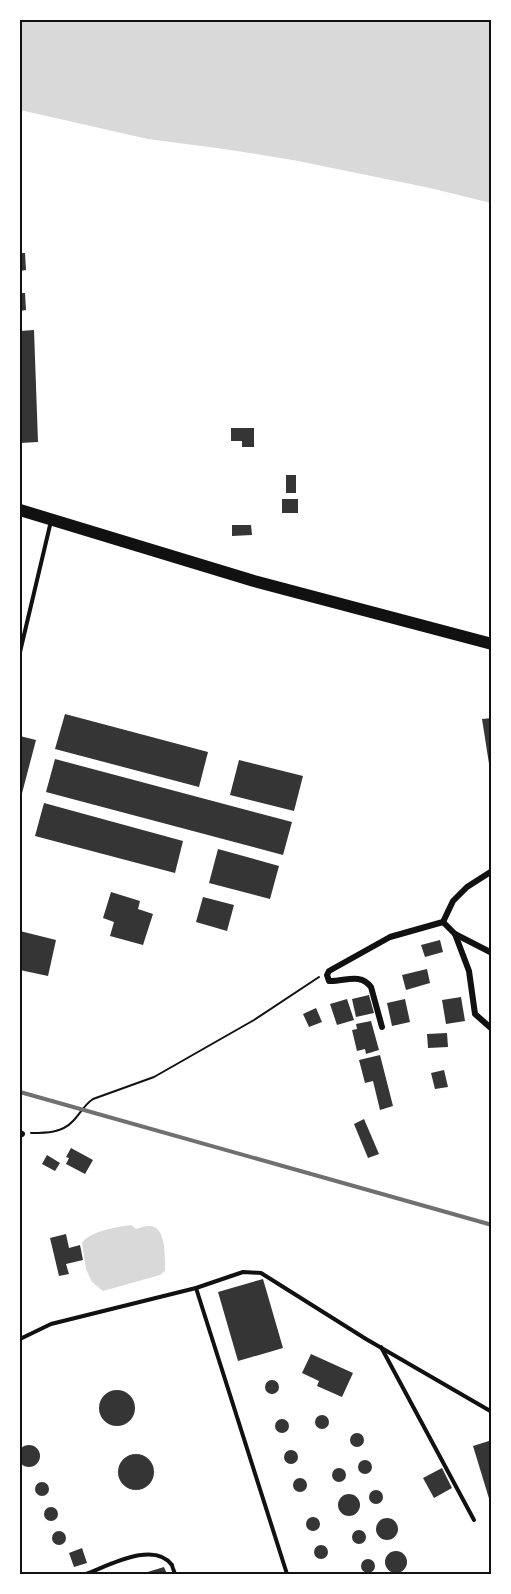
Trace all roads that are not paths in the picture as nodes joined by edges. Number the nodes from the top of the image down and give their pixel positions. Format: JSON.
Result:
{"nodes":[{"id":1,"x":20,"y":510,"type":"edge"},
{"id":2,"x":51,"y":520,"type":"junction"},
{"id":3,"x":487,"y":644,"type":"edge"},
{"id":4,"x":20,"y":652,"type":"edge"},
{"id":5,"x":492,"y":871,"type":"edge"},
{"id":6,"x":443,"y":922,"type":"junction"},
{"id":7,"x":455,"y":934,"type":"junction"},
{"id":8,"x":492,"y":953,"type":"edge"},
{"id":9,"x":382,"y":1027,"type":"dead end"},
{"id":10,"x":492,"y":1029,"type":"edge"},
{"id":11,"x":196,"y":1288,"type":"junction"},
{"id":12,"x":20,"y":1339,"type":"edge"},
{"id":13,"x":381,"y":1347,"type":"junction"},
{"id":14,"x":492,"y":1412,"type":"edge"},
{"id":15,"x":474,"y":1520,"type":"dead end"},
{"id":16,"x":86,"y":1575,"type":"edge"},
{"id":17,"x":175,"y":1575,"type":"edge"},
{"id":18,"x":287,"y":1575,"type":"edge"}],
"edges":[{"from":1,"to":2,"type":"main road"},
{"from":2,"to":3,"type":"main road"},
{"from":2,"to":4,"type":"lane"},
{"from":5,"to":6,"type":"street"},
{"from":6,"to":7,"type":"street"},
{"from":6,"to":9,"type":"street"},
{"from":7,"to":8,"type":"street"},
{"from":7,"to":10,"type":"street"},
{"from":11,"to":12,"type":"lane"},
{"from":11,"to":13,"type":"lane"},
{"from":11,"to":18,"type":"lane"},
{"from":13,"to":14,"type":"lane"},
{"from":13,"to":15,"type":"lane"},
{"from":16,"to":17,"type":"lane"}]}
